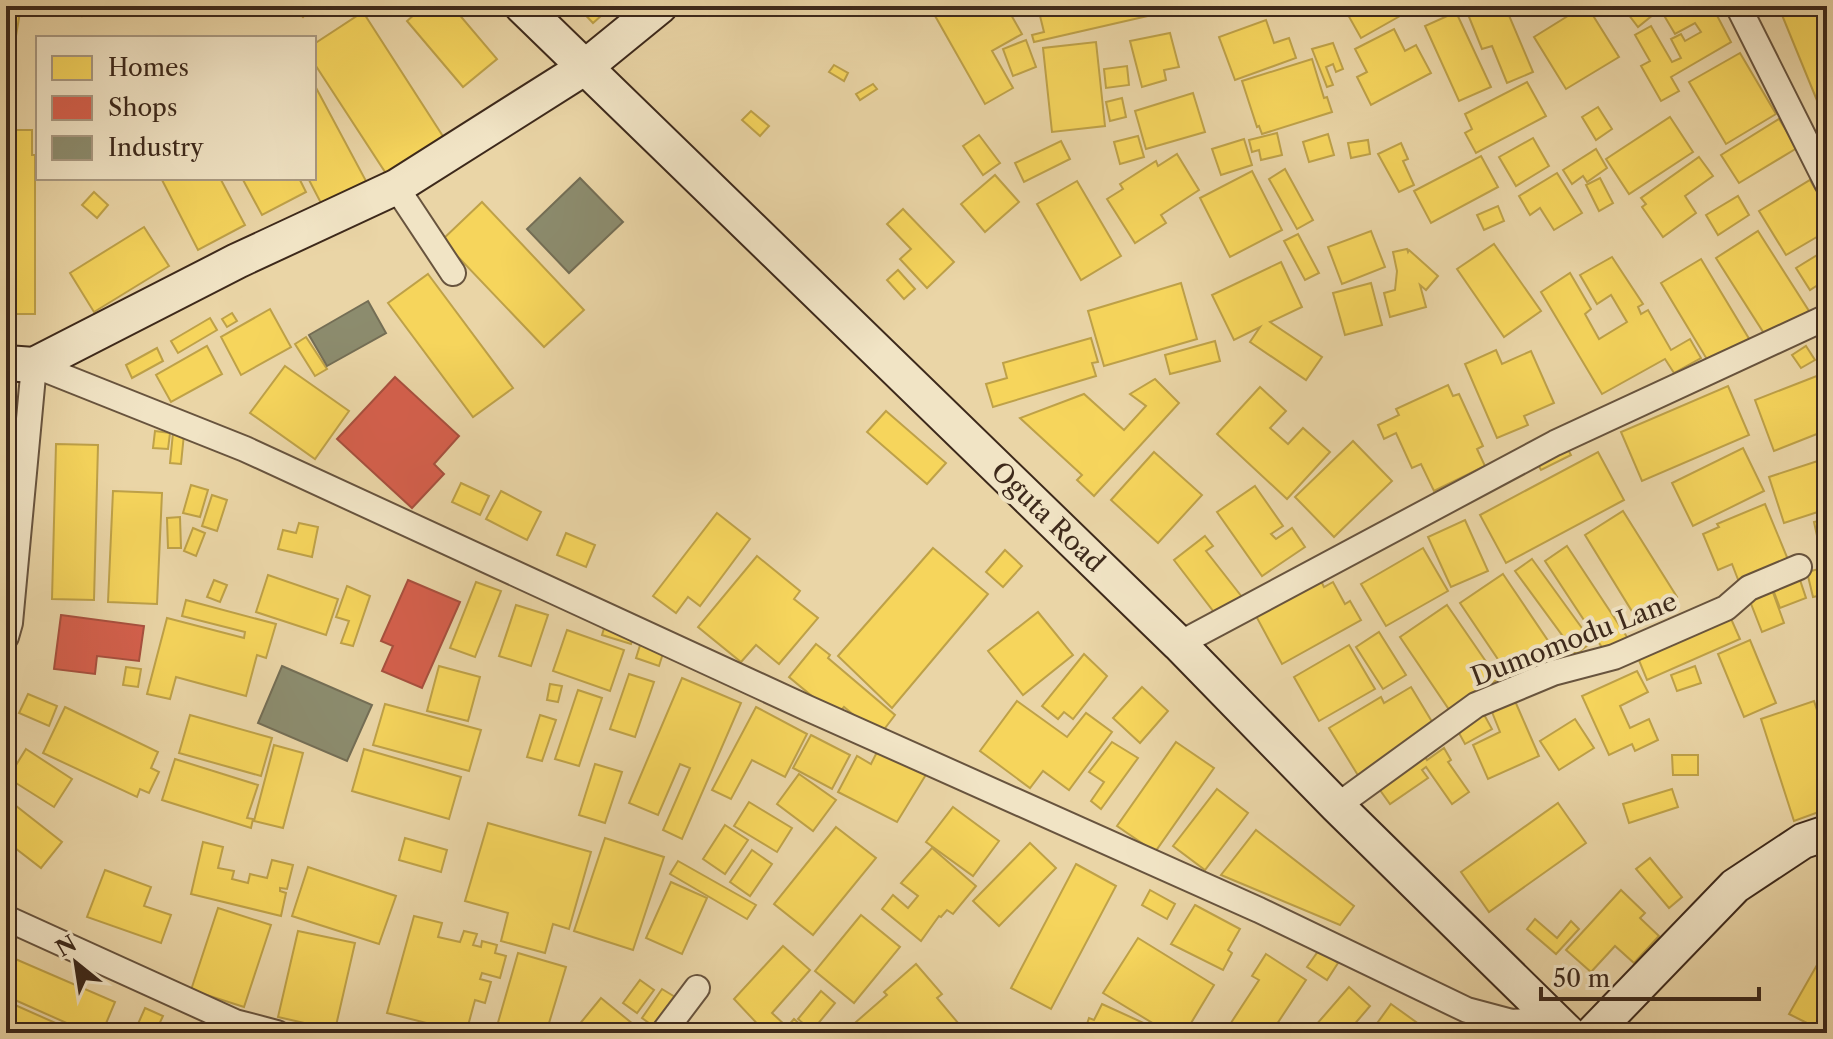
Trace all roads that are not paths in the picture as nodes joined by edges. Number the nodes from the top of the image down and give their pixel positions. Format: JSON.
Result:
{"nodes":[{"id":1,"x":522,"y":6,"type":"edge"},
{"id":2,"x":660,"y":6,"type":"edge"},
{"id":3,"x":1738,"y":6,"type":"edge"},
{"id":4,"x":584,"y":68,"type":"junction"},
{"id":5,"x":1827,"y":183,"type":"edge"},
{"id":6,"x":396,"y":187,"type":"junction"},
{"id":7,"x":453,"y":273,"type":"dead end"},
{"id":8,"x":1827,"y":317,"type":"edge"},
{"id":9,"x":20,"y":364,"type":"edge"},
{"id":10,"x":1799,"y":567,"type":"dead end"},
{"id":11,"x":6,"y":637,"type":"edge"},
{"id":12,"x":1179,"y":644,"type":"junction"},
{"id":13,"x":1337,"y":806,"type":"junction"},
{"id":14,"x":1827,"y":833,"type":"edge"},
{"id":15,"x":6,"y":918,"type":"edge"},
{"id":16,"x":697,"y":988,"type":"dead end"},
{"id":17,"x":1561,"y":1026,"type":"edge"},
{"id":18,"x":277,"y":1033,"type":"edge"},
{"id":19,"x":663,"y":1033,"type":"edge"},
{"id":20,"x":1593,"y":1033,"type":"edge"}],
"edges":[{"from":1,"to":4,"type":"main road","name":"Oguta Road"},
{"from":2,"to":4,"type":"main road"},
{"from":3,"to":5,"type":"street"},
{"from":4,"to":6,"type":"main road"},
{"from":4,"to":12,"type":"main road","name":"Oguta Road"},
{"from":6,"to":7,"type":"street"},
{"from":6,"to":9,"type":"main road"},
{"from":8,"to":12,"type":"street"},
{"from":9,"to":11,"type":"street"},
{"from":9,"to":17,"type":"street"},
{"from":10,"to":13,"type":"street","name":"Dumomodu Lane"},
{"from":12,"to":13,"type":"main road","name":"Oguta Road"},
{"from":13,"to":17,"type":"main road","name":"Oguta Road"},
{"from":14,"to":20,"type":"main road"},
{"from":15,"to":18,"type":"street"},
{"from":16,"to":19,"type":"street"}]}
